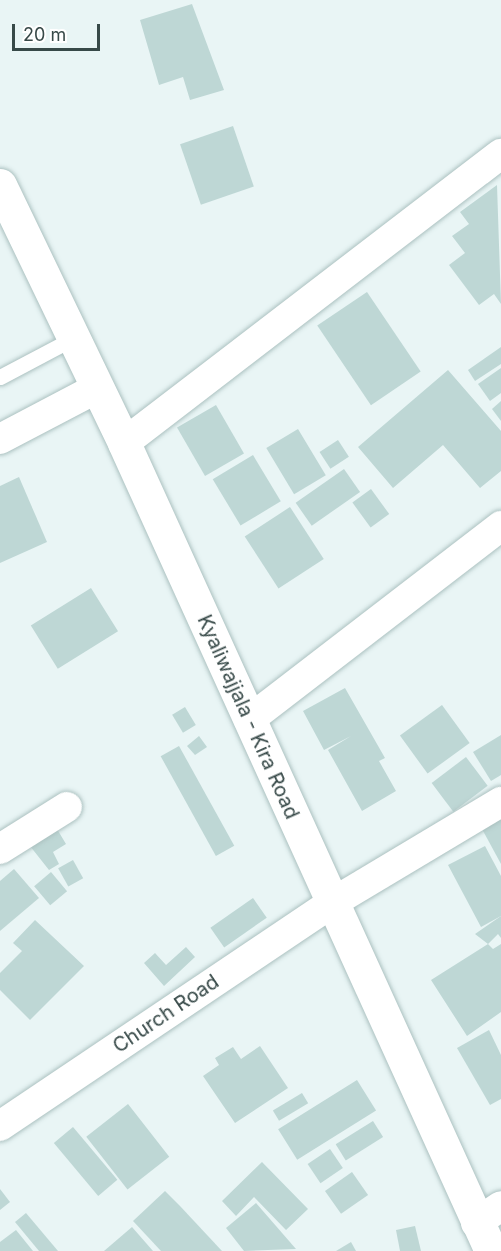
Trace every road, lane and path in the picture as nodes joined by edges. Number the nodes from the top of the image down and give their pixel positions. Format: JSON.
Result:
{"nodes":[{"id":1,"x":501,"y":154,"type":"edge"},
{"id":2,"x":0,"y":185,"type":"edge"},
{"id":3,"x":72,"y":339,"type":"junction"},
{"id":4,"x":0,"y":377,"type":"edge"},
{"id":5,"x":97,"y":388,"type":"junction"},
{"id":6,"x":0,"y":439,"type":"edge"},
{"id":7,"x":124,"y":444,"type":"junction"},
{"id":8,"x":501,"y":526,"type":"edge"},
{"id":9,"x":249,"y":720,"type":"junction"},
{"id":10,"x":501,"y":802,"type":"edge"},
{"id":11,"x":67,"y":807,"type":"dead end"},
{"id":12,"x":0,"y":849,"type":"edge"},
{"id":13,"x":332,"y":903,"type":"junction"},
{"id":14,"x":0,"y":1126,"type":"edge"},
{"id":15,"x":489,"y":1227,"type":"edge"}],
"edges":[{"from":1,"to":7,"type":"street"},
{"from":2,"to":3,"type":"street","name":"Kyaliwajjala - Kira Road"},
{"from":3,"to":4,"type":"lane"},
{"from":3,"to":5,"type":"street","name":"Kyaliwajjala - Kira Road"},
{"from":5,"to":6,"type":"street"},
{"from":5,"to":7,"type":"street","name":"Kyaliwajjala - Kira Road"},
{"from":7,"to":9,"type":"street","name":"Kyaliwajjala - Kira Road"},
{"from":8,"to":9,"type":"street"},
{"from":9,"to":13,"type":"street","name":"Kyaliwajjala - Kira Road"},
{"from":10,"to":13,"type":"street","name":"Church Road"},
{"from":11,"to":12,"type":"street"},
{"from":13,"to":14,"type":"street","name":"Church Road"},
{"from":13,"to":15,"type":"street","name":"Kyaliwajjala - Kira Road"}]}
